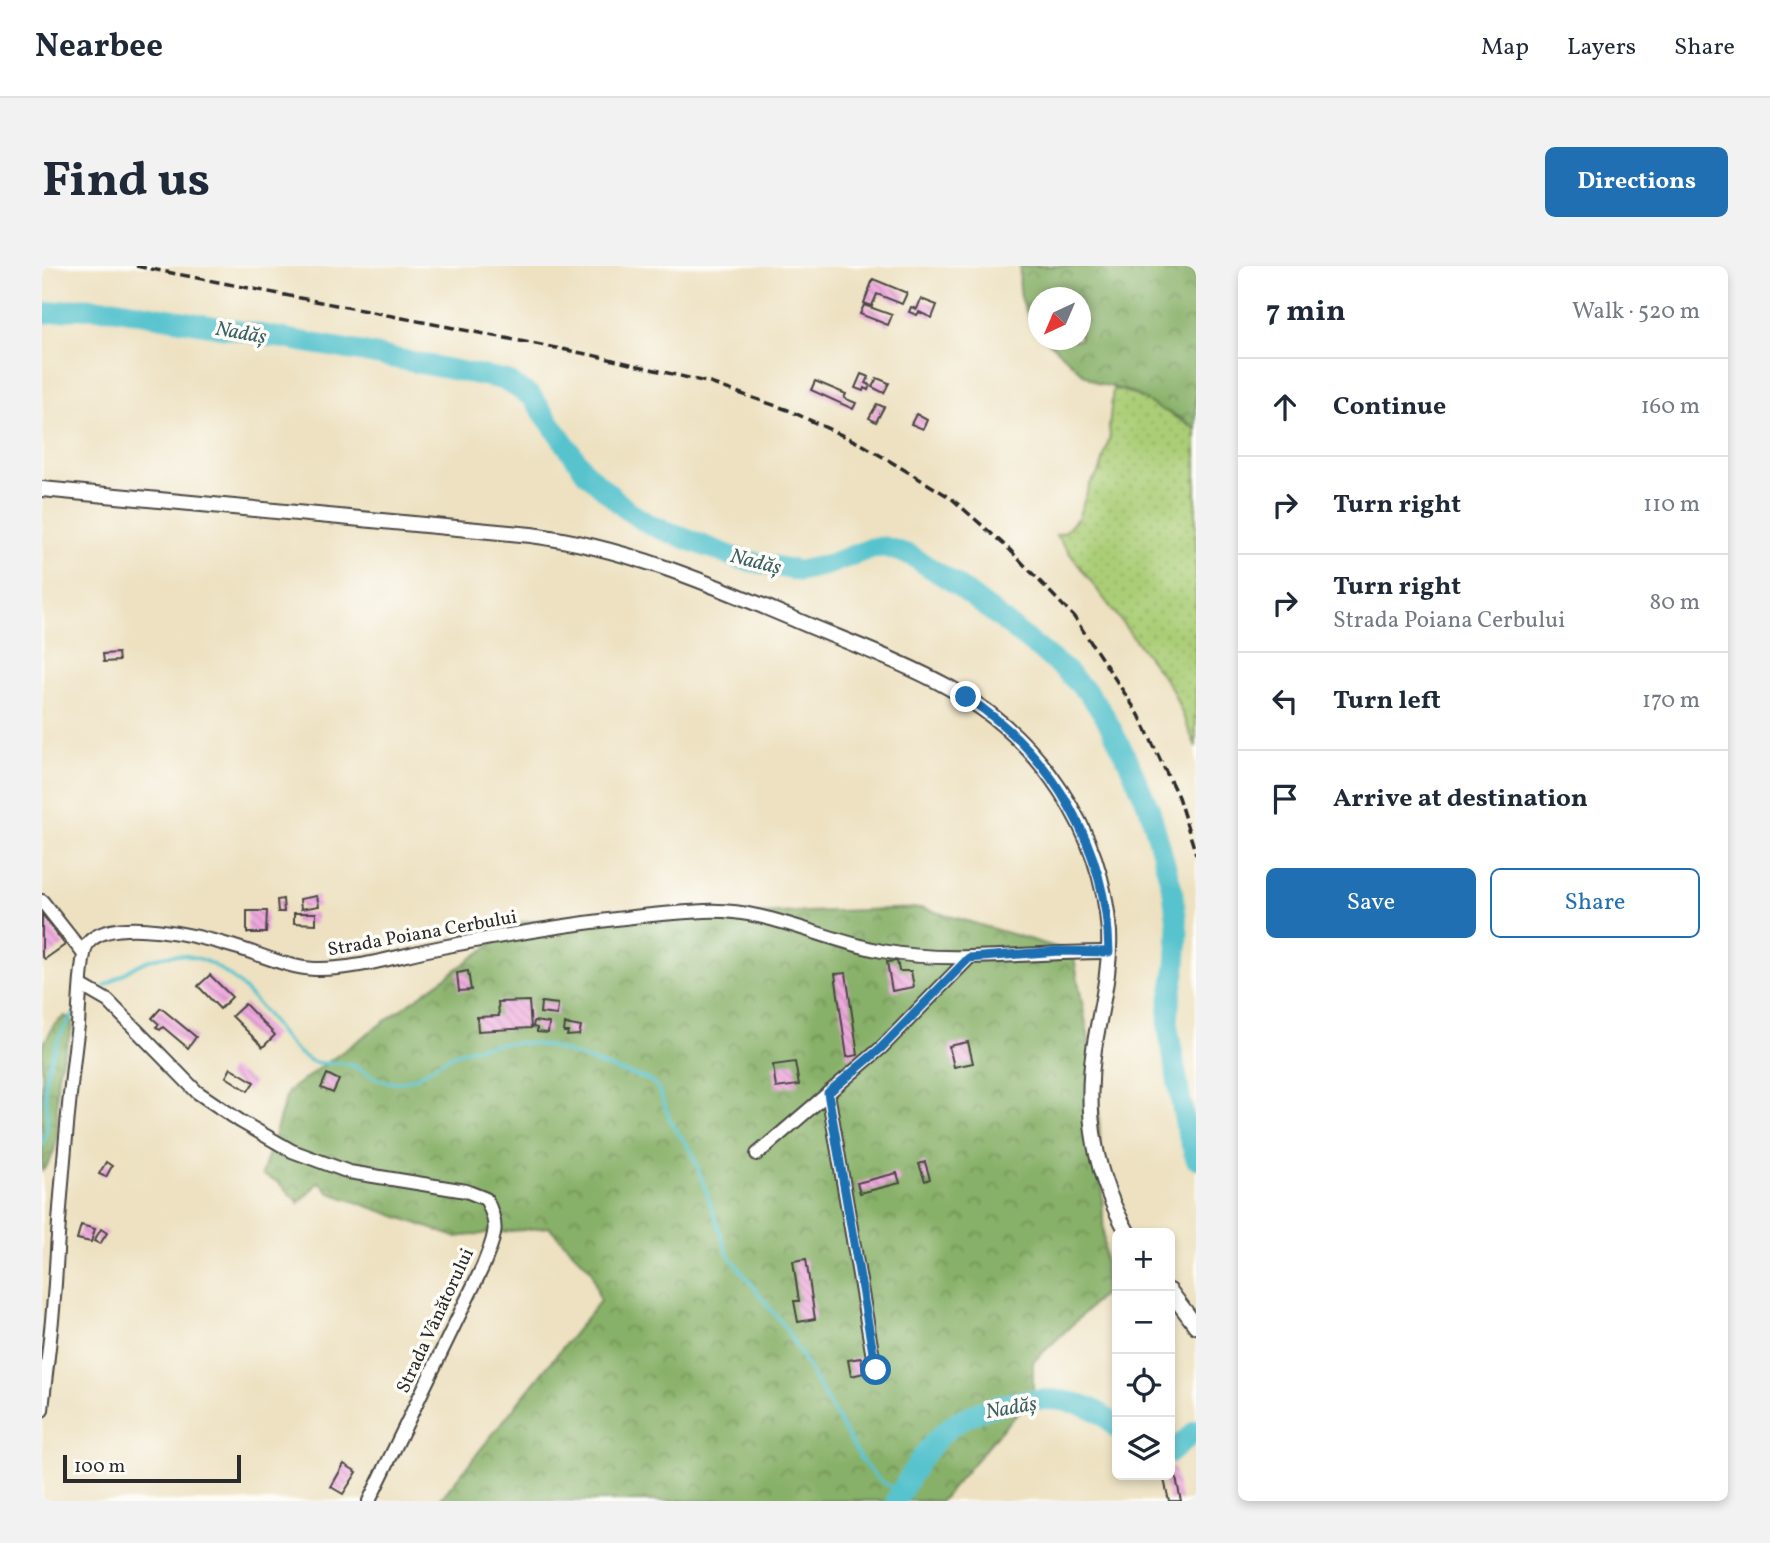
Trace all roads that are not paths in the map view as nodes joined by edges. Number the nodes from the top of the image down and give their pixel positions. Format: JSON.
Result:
{"nodes":[{"id":1,"x":42,"y":489,"type":"edge"},
{"id":2,"x":42,"y":901,"type":"edge"},
{"id":3,"x":1109,"y":952,"type":"junction"},
{"id":4,"x":83,"y":953,"type":"junction"},
{"id":5,"x":969,"y":958,"type":"junction"},
{"id":6,"x":82,"y":986,"type":"junction"},
{"id":7,"x":828,"y":1093,"type":"junction"},
{"id":8,"x":757,"y":1154,"type":"dead end"},
{"id":9,"x":1125,"y":1228,"type":"edge"},
{"id":10,"x":1175,"y":1298,"type":"edge"},
{"id":11,"x":1196,"y":1326,"type":"edge"},
{"id":12,"x":876,"y":1370,"type":"dead end"},
{"id":13,"x":42,"y":1410,"type":"edge"},
{"id":14,"x":369,"y":1501,"type":"edge"}],
"edges":[{"from":1,"to":3,"type":"main road"},
{"from":2,"to":4,"type":"street"},
{"from":3,"to":5,"type":"street","name":"Strada Poiana Cerbului"},
{"from":3,"to":9,"type":"main road"},
{"from":4,"to":5,"type":"street","name":"Strada Poiana Cerbului"},
{"from":4,"to":6,"type":"street"},
{"from":5,"to":7,"type":"street"},
{"from":6,"to":13,"type":"street"},
{"from":6,"to":14,"type":"street","name":"Strada Vânătorului"},
{"from":7,"to":8,"type":"street"},
{"from":7,"to":12,"type":"street"},
{"from":10,"to":11,"type":"main road"}]}
